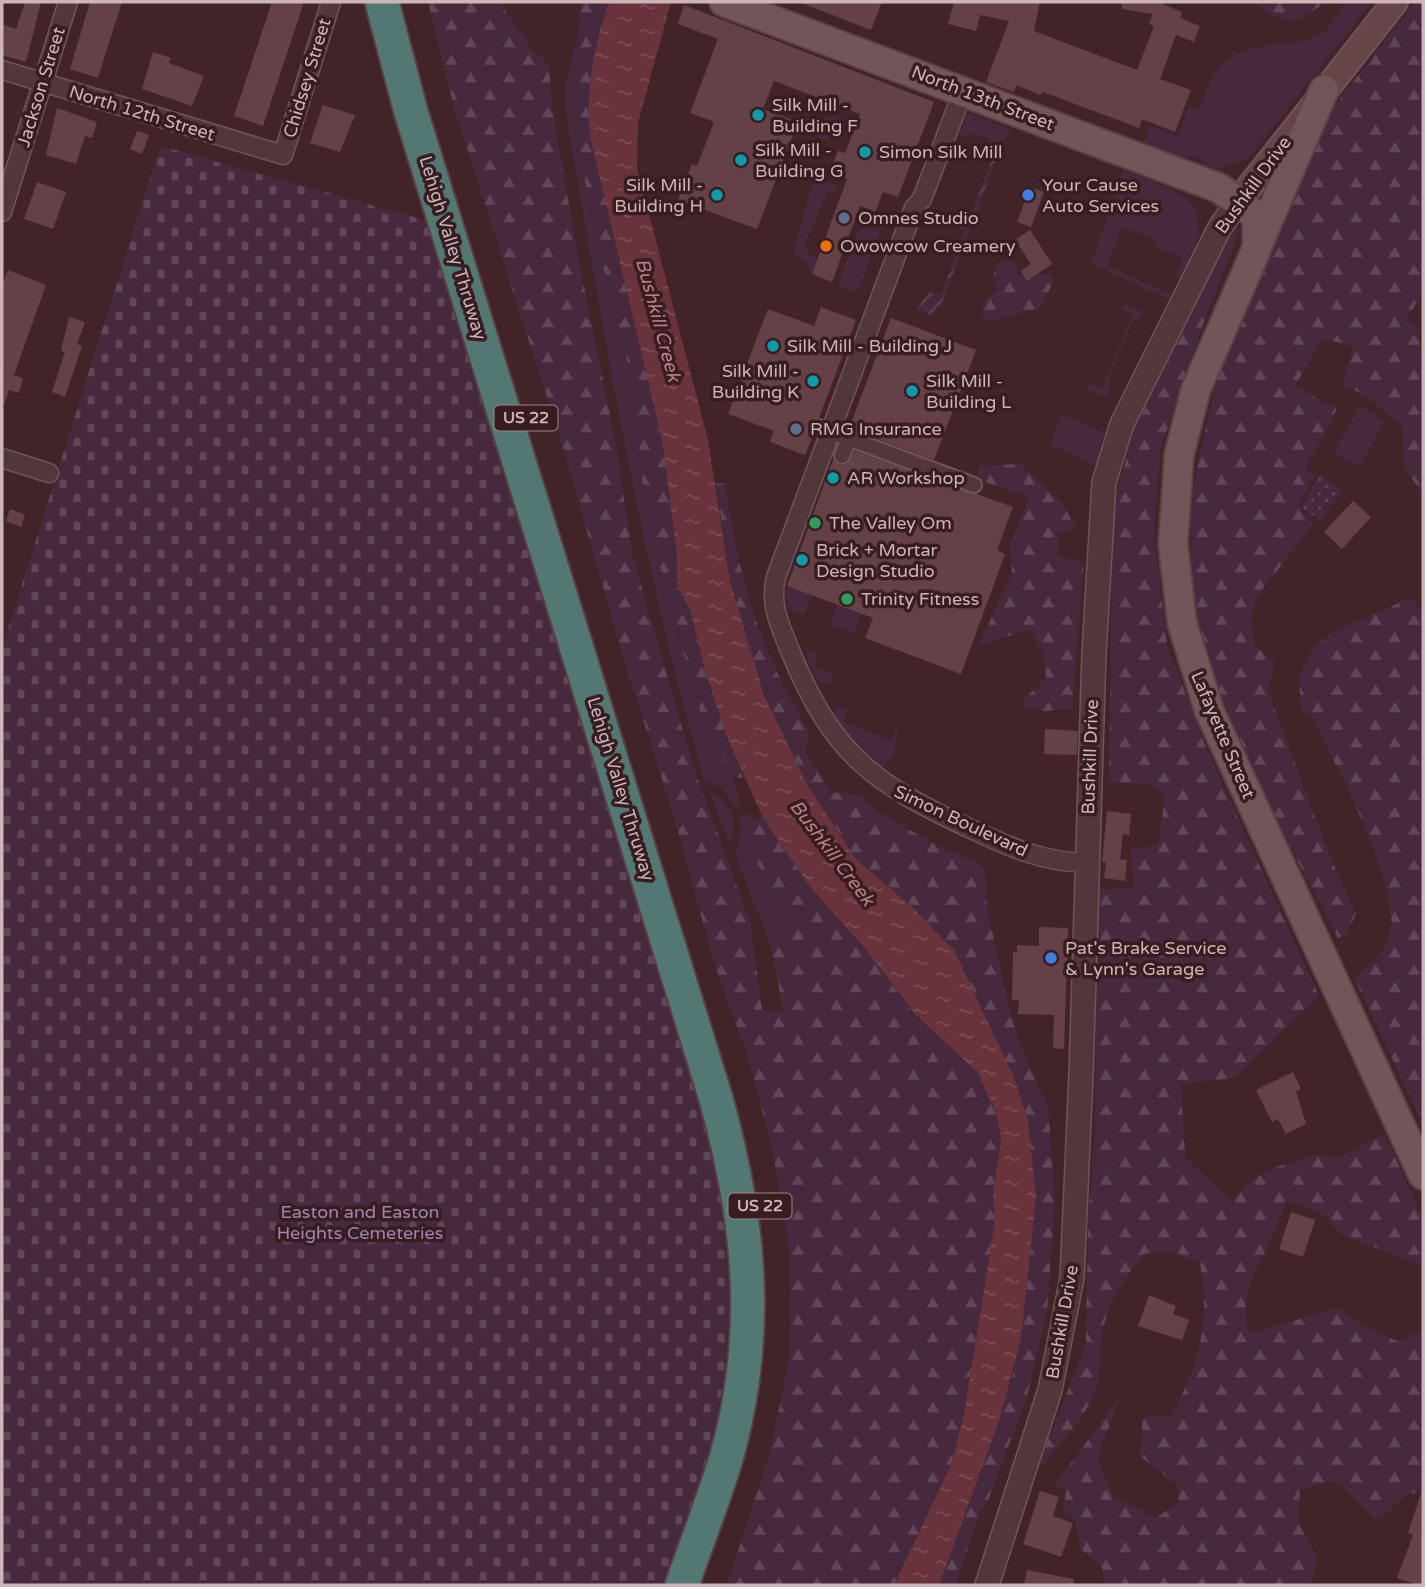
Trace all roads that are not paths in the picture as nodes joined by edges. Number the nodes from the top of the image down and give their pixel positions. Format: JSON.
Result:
{"nodes":[{"id":1,"x":68,"y":2,"type":"edge"},
{"id":2,"x":331,"y":2,"type":"edge"},
{"id":3,"x":382,"y":2,"type":"edge"},
{"id":4,"x":404,"y":2,"type":"edge"},
{"id":5,"x":724,"y":2,"type":"edge"},
{"id":6,"x":1395,"y":2,"type":"edge"},
{"id":7,"x":2,"y":70,"type":"edge"},
{"id":8,"x":43,"y":83,"type":"junction"},
{"id":9,"x":958,"y":89,"type":"junction"},
{"id":10,"x":1324,"y":90,"type":"junction"},
{"id":11,"x":283,"y":155,"type":"joint"},
{"id":12,"x":1239,"y":200,"type":"junction"},
{"id":13,"x":2,"y":212,"type":"edge"},
{"id":14,"x":1257,"y":248,"type":"junction"},
{"id":15,"x":824,"y":430,"type":"junction"},
{"id":16,"x":849,"y":439,"type":"junction"},
{"id":17,"x":842,"y":456,"type":"dead end"},
{"id":18,"x":2,"y":458,"type":"edge"},
{"id":19,"x":49,"y":473,"type":"dead end"},
{"id":20,"x":974,"y":485,"type":"dead end"},
{"id":21,"x":1086,"y":863,"type":"junction"},
{"id":22,"x":1423,"y":1175,"type":"edge"},
{"id":23,"x":682,"y":1585,"type":"edge"},
{"id":24,"x":702,"y":1585,"type":"edge"},
{"id":25,"x":987,"y":1585,"type":"edge"}],
"edges":[{"from":1,"to":8,"type":"street","name":"Jackson Street"},
{"from":2,"to":11,"type":"street","name":"Chidsey Street"},
{"from":3,"to":23,"type":"highway","name":"Lehigh Valley Thruway","number":"US 22"},
{"from":4,"to":24,"type":"highway","name":"Lehigh Valley Thruway","number":"US 22"},
{"from":5,"to":9,"type":"main road","name":"North 13th Street"},
{"from":6,"to":10,"type":"main road","name":"Bushkill Drive"},
{"from":7,"to":8,"type":"street","name":"North 12th Street"},
{"from":8,"to":11,"type":"street","name":"North 12th Street"},
{"from":8,"to":13,"type":"street","name":"Jackson Street"},
{"from":9,"to":12,"type":"main road","name":"North 13th Street"},
{"from":9,"to":15,"type":"street","name":"Simon Boulevard"},
{"from":10,"to":12,"type":"main road","name":"Bushkill Drive"},
{"from":10,"to":14,"type":"main road"},
{"from":12,"to":14,"type":"main road","name":"Lafayette Street"},
{"from":12,"to":21,"type":"street","name":"Bushkill Drive"},
{"from":14,"to":22,"type":"main road","name":"Lafayette Street"},
{"from":15,"to":16,"type":"street"},
{"from":15,"to":21,"type":"street","name":"Simon Boulevard"},
{"from":16,"to":17,"type":"street"},
{"from":16,"to":20,"type":"street"},
{"from":18,"to":19,"type":"street"},
{"from":21,"to":25,"type":"street","name":"Bushkill Drive"}]}
